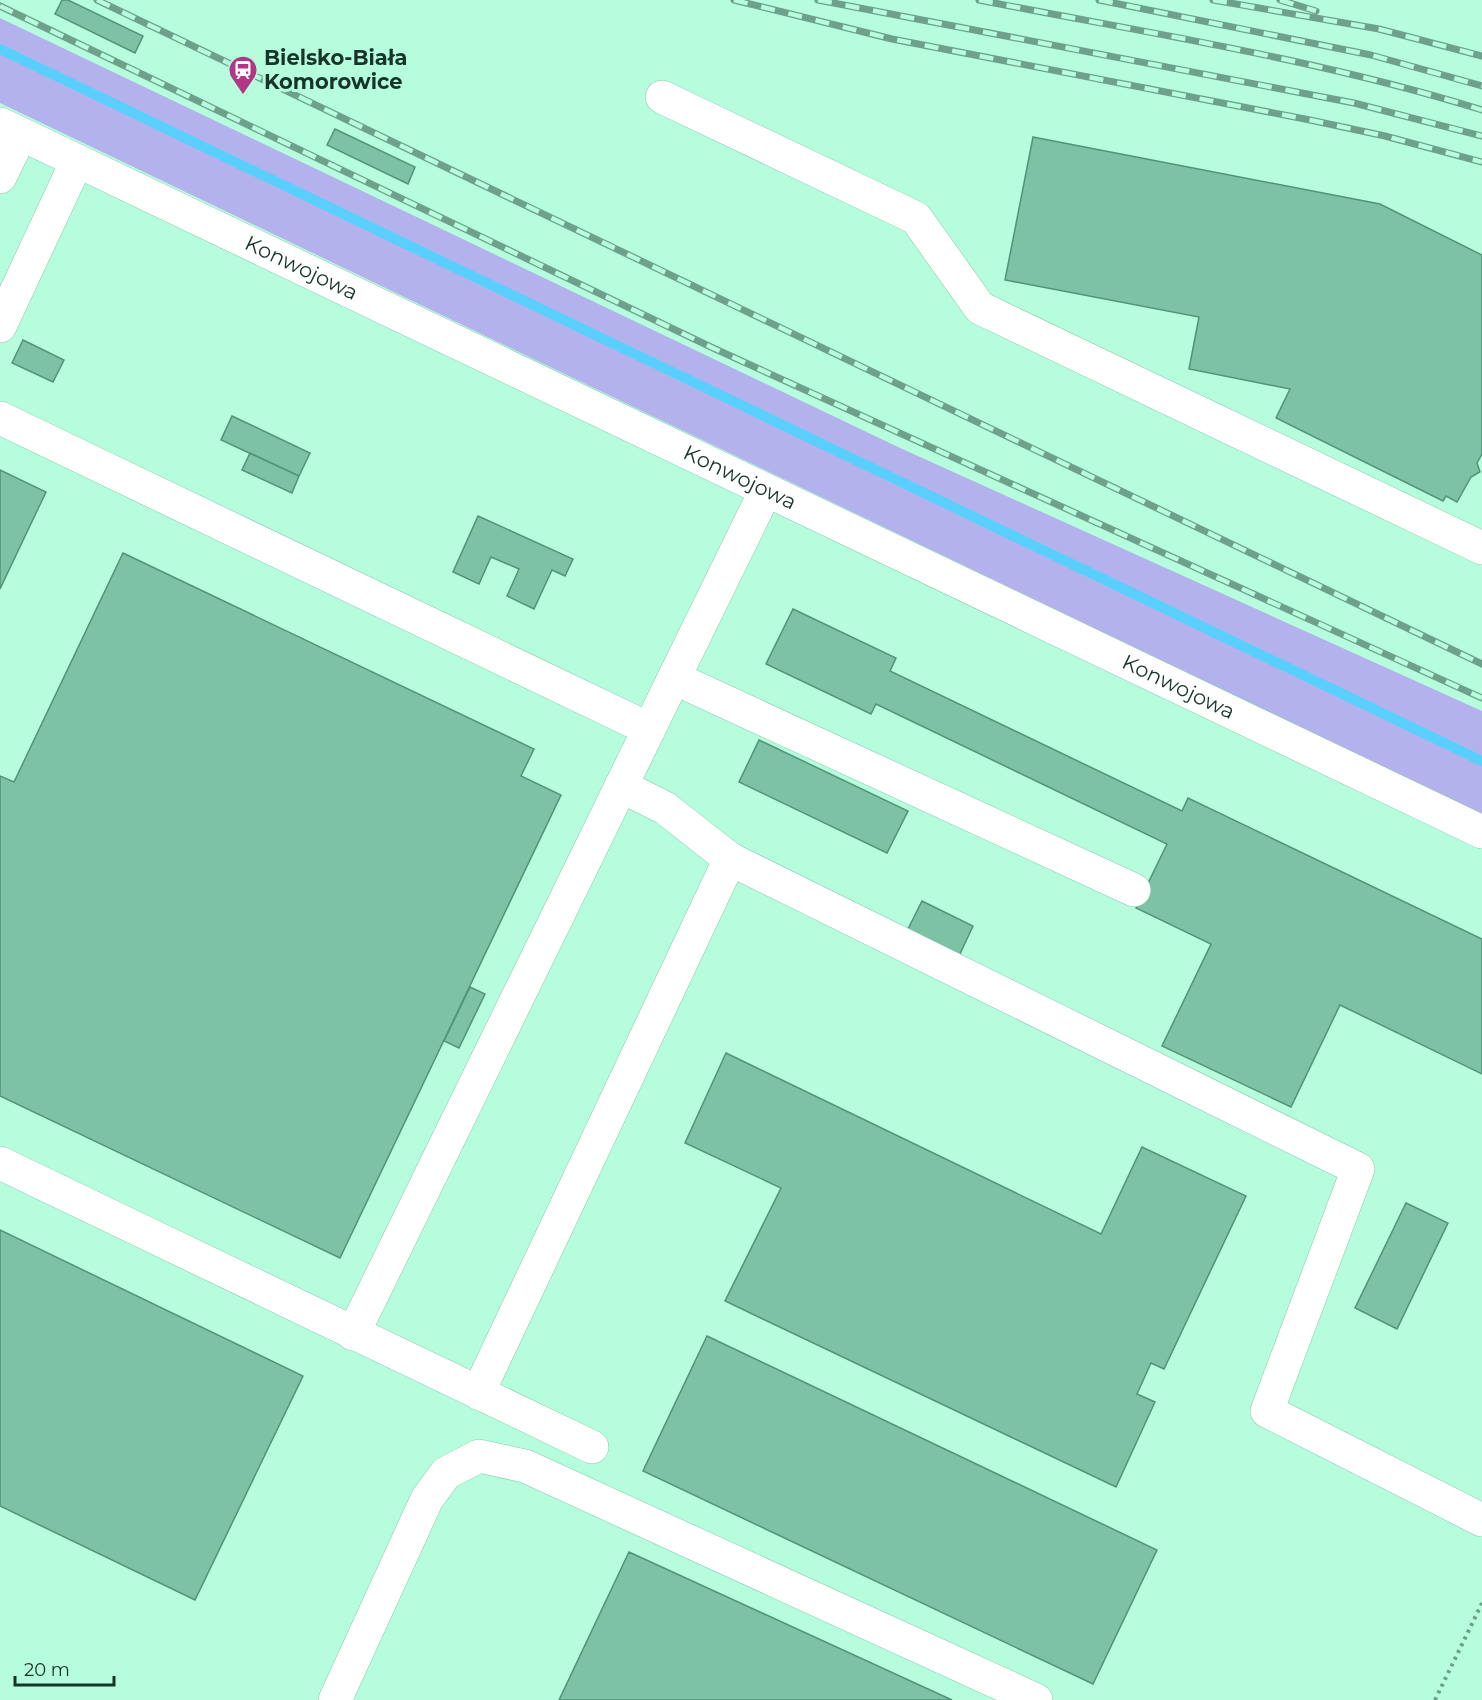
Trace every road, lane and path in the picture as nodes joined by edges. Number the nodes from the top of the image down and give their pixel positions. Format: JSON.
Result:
{"nodes":[{"id":1,"x":662,"y":97,"type":"dead end"},
{"id":2,"x":10,"y":129,"type":"edge"},
{"id":3,"x":77,"y":161,"type":"junction"},
{"id":4,"x":0,"y":177,"type":"edge"},
{"id":5,"x":0,"y":326,"type":"edge"},
{"id":6,"x":0,"y":418,"type":"edge"},
{"id":7,"x":766,"y":490,"type":"junction"},
{"id":8,"x":1482,"y":548,"type":"edge"},
{"id":9,"x":674,"y":678,"type":"junction"},
{"id":10,"x":649,"y":729,"type":"junction"},
{"id":11,"x":621,"y":786,"type":"junction"},
{"id":12,"x":1482,"y":832,"type":"edge"},
{"id":13,"x":730,"y":859,"type":"junction"},
{"id":14,"x":1134,"y":890,"type":"dead end"},
{"id":15,"x":0,"y":1163,"type":"edge"},
{"id":16,"x":353,"y":1334,"type":"junction"},
{"id":17,"x":478,"y":1393,"type":"junction"},
{"id":18,"x":592,"y":1447,"type":"dead end"},
{"id":19,"x":1482,"y":1520,"type":"edge"},
{"id":20,"x":1482,"y":1603,"type":"edge"},
{"id":21,"x":335,"y":1700,"type":"edge"},
{"id":22,"x":1036,"y":1700,"type":"edge"},
{"id":23,"x":1435,"y":1700,"type":"edge"}],
"edges":[{"from":1,"to":8,"type":"street"},
{"from":2,"to":3,"type":"street","name":"Konwojowa"},
{"from":2,"to":4,"type":"street"},
{"from":3,"to":5,"type":"street"},
{"from":3,"to":7,"type":"street","name":"Konwojowa"},
{"from":6,"to":10,"type":"street"},
{"from":7,"to":9,"type":"street"},
{"from":7,"to":12,"type":"street","name":"Konwojowa"},
{"from":9,"to":10,"type":"street"},
{"from":9,"to":14,"type":"street"},
{"from":10,"to":11,"type":"street"},
{"from":11,"to":13,"type":"street"},
{"from":11,"to":16,"type":"street"},
{"from":13,"to":17,"type":"street"},
{"from":13,"to":19,"type":"street"},
{"from":15,"to":16,"type":"street"},
{"from":16,"to":17,"type":"street"},
{"from":17,"to":18,"type":"street"},
{"from":20,"to":23,"type":"path"},
{"from":21,"to":22,"type":"street"}]}
